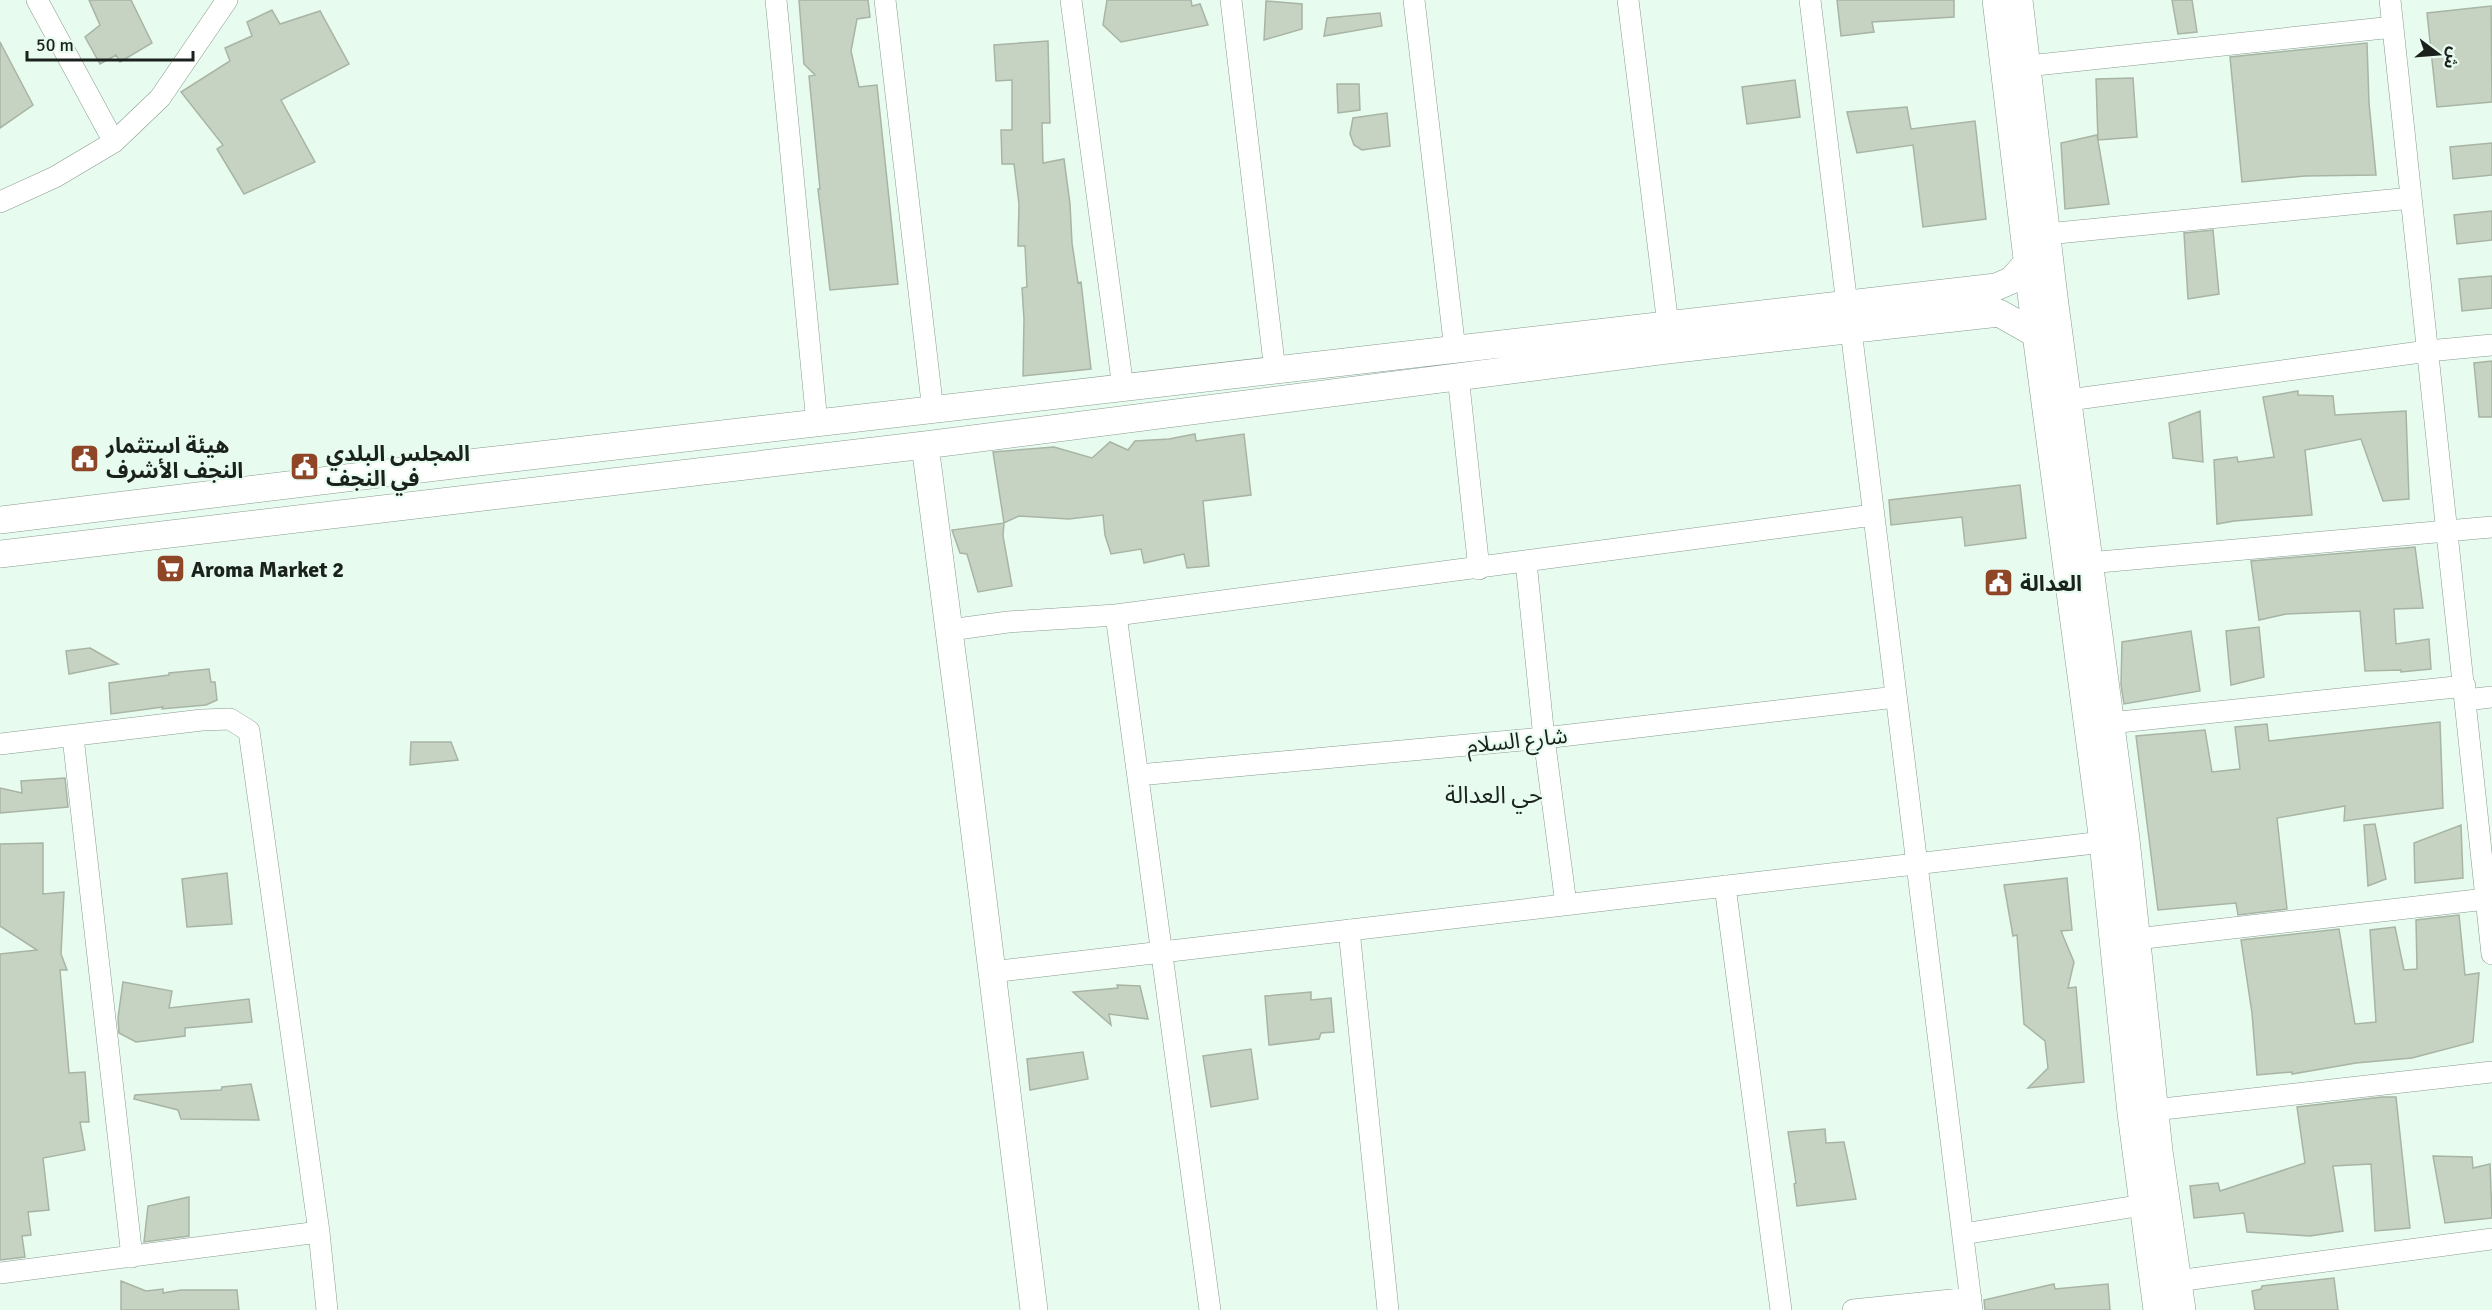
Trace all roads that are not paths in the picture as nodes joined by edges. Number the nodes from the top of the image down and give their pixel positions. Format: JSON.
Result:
{"nodes":[{"id":1,"x":37,"y":0,"type":"edge"},
{"id":2,"x":227,"y":0,"type":"edge"},
{"id":3,"x":776,"y":0,"type":"edge"},
{"id":4,"x":885,"y":0,"type":"edge"},
{"id":5,"x":1071,"y":0,"type":"edge"},
{"id":6,"x":1231,"y":0,"type":"edge"},
{"id":7,"x":1414,"y":0,"type":"edge"},
{"id":8,"x":1628,"y":0,"type":"edge"},
{"id":9,"x":1810,"y":0,"type":"edge"},
{"id":10,"x":1996,"y":0,"type":"edge"},
{"id":11,"x":2019,"y":0,"type":"edge"},
{"id":12,"x":2390,"y":0,"type":"edge"},
{"id":13,"x":2393,"y":27,"type":"junction"},
{"id":14,"x":2027,"y":66,"type":"junction"},
{"id":15,"x":114,"y":142,"type":"junction"},
{"id":16,"x":2411,"y":198,"type":"junction"},
{"id":17,"x":0,"y":202,"type":"edge"},
{"id":18,"x":2047,"y":234,"type":"junction"},
{"id":19,"x":2027,"y":263,"type":"junction"},
{"id":20,"x":1997,"y":300,"type":"junction"},
{"id":21,"x":1849,"y":317,"type":"junction"},
{"id":22,"x":1668,"y":325,"type":"junction"},
{"id":23,"x":2036,"y":334,"type":"junction"},
{"id":24,"x":2492,"y":345,"type":"edge"},
{"id":25,"x":2428,"y":351,"type":"junction"},
{"id":26,"x":1456,"y":363,"type":"junction"},
{"id":27,"x":1275,"y":371,"type":"junction"},
{"id":28,"x":1123,"y":388,"type":"junction"},
{"id":29,"x":2069,"y":400,"type":"junction"},
{"id":30,"x":933,"y":411,"type":"junction"},
{"id":31,"x":1128,"y":420,"type":"junction"},
{"id":32,"x":817,"y":423,"type":"junction"},
{"id":33,"x":925,"y":445,"type":"junction"},
{"id":34,"x":478,"y":462,"type":"junction"},
{"id":35,"x":481,"y":496,"type":"junction"},
{"id":36,"x":1873,"y":516,"type":"junction"},
{"id":37,"x":0,"y":520,"type":"edge"},
{"id":38,"x":2492,"y":526,"type":"edge"},
{"id":39,"x":2448,"y":531,"type":"junction"},
{"id":40,"x":0,"y":554,"type":"edge"},
{"id":41,"x":1526,"y":562,"type":"junction"},
{"id":42,"x":2077,"y":565,"type":"junction"},
{"id":43,"x":1479,"y":569,"type":"junction"},
{"id":44,"x":1116,"y":615,"type":"junction"},
{"id":45,"x":950,"y":630,"type":"junction"},
{"id":46,"x":2466,"y":693,"type":"junction"},
{"id":47,"x":1896,"y":697,"type":"junction"},
{"id":48,"x":2492,"y":697,"type":"edge"},
{"id":49,"x":2110,"y":723,"type":"junction"},
{"id":50,"x":74,"y":737,"type":"junction"},
{"id":51,"x":1544,"y":738,"type":"junction"},
{"id":52,"x":0,"y":744,"type":"edge"},
{"id":53,"x":1138,"y":775,"type":"junction"},
{"id":54,"x":2103,"y":842,"type":"junction"},
{"id":55,"x":1917,"y":863,"type":"junction"},
{"id":56,"x":1725,"y":886,"type":"junction"},
{"id":57,"x":2486,"y":899,"type":"junction"},
{"id":58,"x":1566,"y":904,"type":"junction"},
{"id":59,"x":1349,"y":930,"type":"junction"},
{"id":60,"x":2136,"y":939,"type":"junction"},
{"id":61,"x":1161,"y":952,"type":"junction"},
{"id":62,"x":2492,"y":954,"type":"edge"},
{"id":63,"x":991,"y":972,"type":"junction"},
{"id":64,"x":2492,"y":1072,"type":"edge"},
{"id":65,"x":2154,"y":1110,"type":"junction"},
{"id":66,"x":2148,"y":1153,"type":"junction"},
{"id":67,"x":2144,"y":1205,"type":"junction"},
{"id":68,"x":319,"y":1232,"type":"junction"},
{"id":69,"x":1963,"y":1234,"type":"junction"},
{"id":70,"x":2492,"y":1239,"type":"edge"},
{"id":71,"x":132,"y":1257,"type":"junction"},
{"id":72,"x":0,"y":1273,"type":"edge"},
{"id":73,"x":2177,"y":1281,"type":"junction"},
{"id":74,"x":1972,"y":1304,"type":"edge"},
{"id":75,"x":327,"y":1310,"type":"edge"},
{"id":76,"x":1034,"y":1310,"type":"edge"},
{"id":77,"x":1210,"y":1310,"type":"edge"},
{"id":78,"x":1389,"y":1310,"type":"edge"},
{"id":79,"x":1781,"y":1310,"type":"edge"},
{"id":80,"x":1853,"y":1310,"type":"edge"},
{"id":81,"x":2157,"y":1310,"type":"edge"},
{"id":82,"x":2182,"y":1310,"type":"edge"}],
"edges":[{"from":1,"to":15,"type":"street"},
{"from":2,"to":15,"type":"street"},
{"from":3,"to":32,"type":"street"},
{"from":4,"to":30,"type":"street"},
{"from":5,"to":28,"type":"street"},
{"from":6,"to":27,"type":"street"},
{"from":7,"to":26,"type":"street"},
{"from":8,"to":22,"type":"street"},
{"from":9,"to":21,"type":"street"},
{"from":10,"to":19,"type":"street"},
{"from":11,"to":14,"type":"street"},
{"from":12,"to":13,"type":"street"},
{"from":13,"to":14,"type":"street"},
{"from":13,"to":16,"type":"street"},
{"from":14,"to":18,"type":"street"},
{"from":15,"to":17,"type":"street"},
{"from":16,"to":18,"type":"street"},
{"from":16,"to":25,"type":"street"},
{"from":18,"to":29,"type":"street"},
{"from":19,"to":20,"type":"street"},
{"from":19,"to":23,"type":"street"},
{"from":20,"to":21,"type":"street"},
{"from":20,"to":23,"type":"street"},
{"from":21,"to":22,"type":"street"},
{"from":21,"to":26,"type":"street"},
{"from":21,"to":36,"type":"street"},
{"from":22,"to":26,"type":"street"},
{"from":23,"to":42,"type":"street"},
{"from":24,"to":25,"type":"street"},
{"from":25,"to":29,"type":"street"},
{"from":25,"to":39,"type":"street"},
{"from":26,"to":27,"type":"street"},
{"from":26,"to":31,"type":"street"},
{"from":26,"to":43,"type":"street"},
{"from":27,"to":28,"type":"street"},
{"from":28,"to":30,"type":"street"},
{"from":28,"to":31,"type":"street"},
{"from":29,"to":42,"type":"street"},
{"from":30,"to":32,"type":"street"},
{"from":31,"to":33,"type":"street"},
{"from":32,"to":34,"type":"street"},
{"from":33,"to":35,"type":"street"},
{"from":33,"to":45,"type":"street"},
{"from":34,"to":35,"type":"street"},
{"from":34,"to":37,"type":"street"},
{"from":35,"to":40,"type":"street"},
{"from":36,"to":41,"type":"street"},
{"from":36,"to":47,"type":"street"},
{"from":38,"to":39,"type":"street"},
{"from":39,"to":42,"type":"street"},
{"from":39,"to":46,"type":"street"},
{"from":41,"to":43,"type":"street"},
{"from":41,"to":51,"type":"street"},
{"from":42,"to":49,"type":"street"},
{"from":42,"to":54,"type":"street"},
{"from":43,"to":44,"type":"street"},
{"from":44,"to":45,"type":"street"},
{"from":44,"to":53,"type":"street"},
{"from":45,"to":63,"type":"street"},
{"from":46,"to":48,"type":"street"},
{"from":46,"to":49,"type":"street"},
{"from":46,"to":57,"type":"street"},
{"from":47,"to":51,"type":"street","name":"شارع السلام"},
{"from":47,"to":55,"type":"street"},
{"from":49,"to":60,"type":"street"},
{"from":50,"to":52,"type":"street"},
{"from":50,"to":68,"type":"street"},
{"from":50,"to":71,"type":"street"},
{"from":51,"to":53,"type":"street","name":"شارع السلام"},
{"from":51,"to":58,"type":"street"},
{"from":53,"to":61,"type":"street"},
{"from":54,"to":55,"type":"street"},
{"from":54,"to":66,"type":"street"},
{"from":55,"to":56,"type":"street"},
{"from":55,"to":69,"type":"street"},
{"from":56,"to":58,"type":"street"},
{"from":56,"to":79,"type":"street"},
{"from":57,"to":60,"type":"street"},
{"from":57,"to":62,"type":"street"},
{"from":58,"to":59,"type":"street"},
{"from":59,"to":61,"type":"street"},
{"from":59,"to":78,"type":"street"},
{"from":60,"to":65,"type":"street"},
{"from":61,"to":63,"type":"street"},
{"from":61,"to":77,"type":"street"},
{"from":63,"to":76,"type":"street"},
{"from":64,"to":65,"type":"street"},
{"from":65,"to":66,"type":"street"},
{"from":66,"to":67,"type":"street"},
{"from":66,"to":73,"type":"street"},
{"from":67,"to":69,"type":"street"},
{"from":67,"to":81,"type":"street"},
{"from":68,"to":71,"type":"street"},
{"from":68,"to":75,"type":"street"},
{"from":69,"to":74,"type":"street"},
{"from":70,"to":73,"type":"street"},
{"from":71,"to":72,"type":"street"},
{"from":73,"to":82,"type":"street"},
{"from":74,"to":80,"type":"street"}]}
